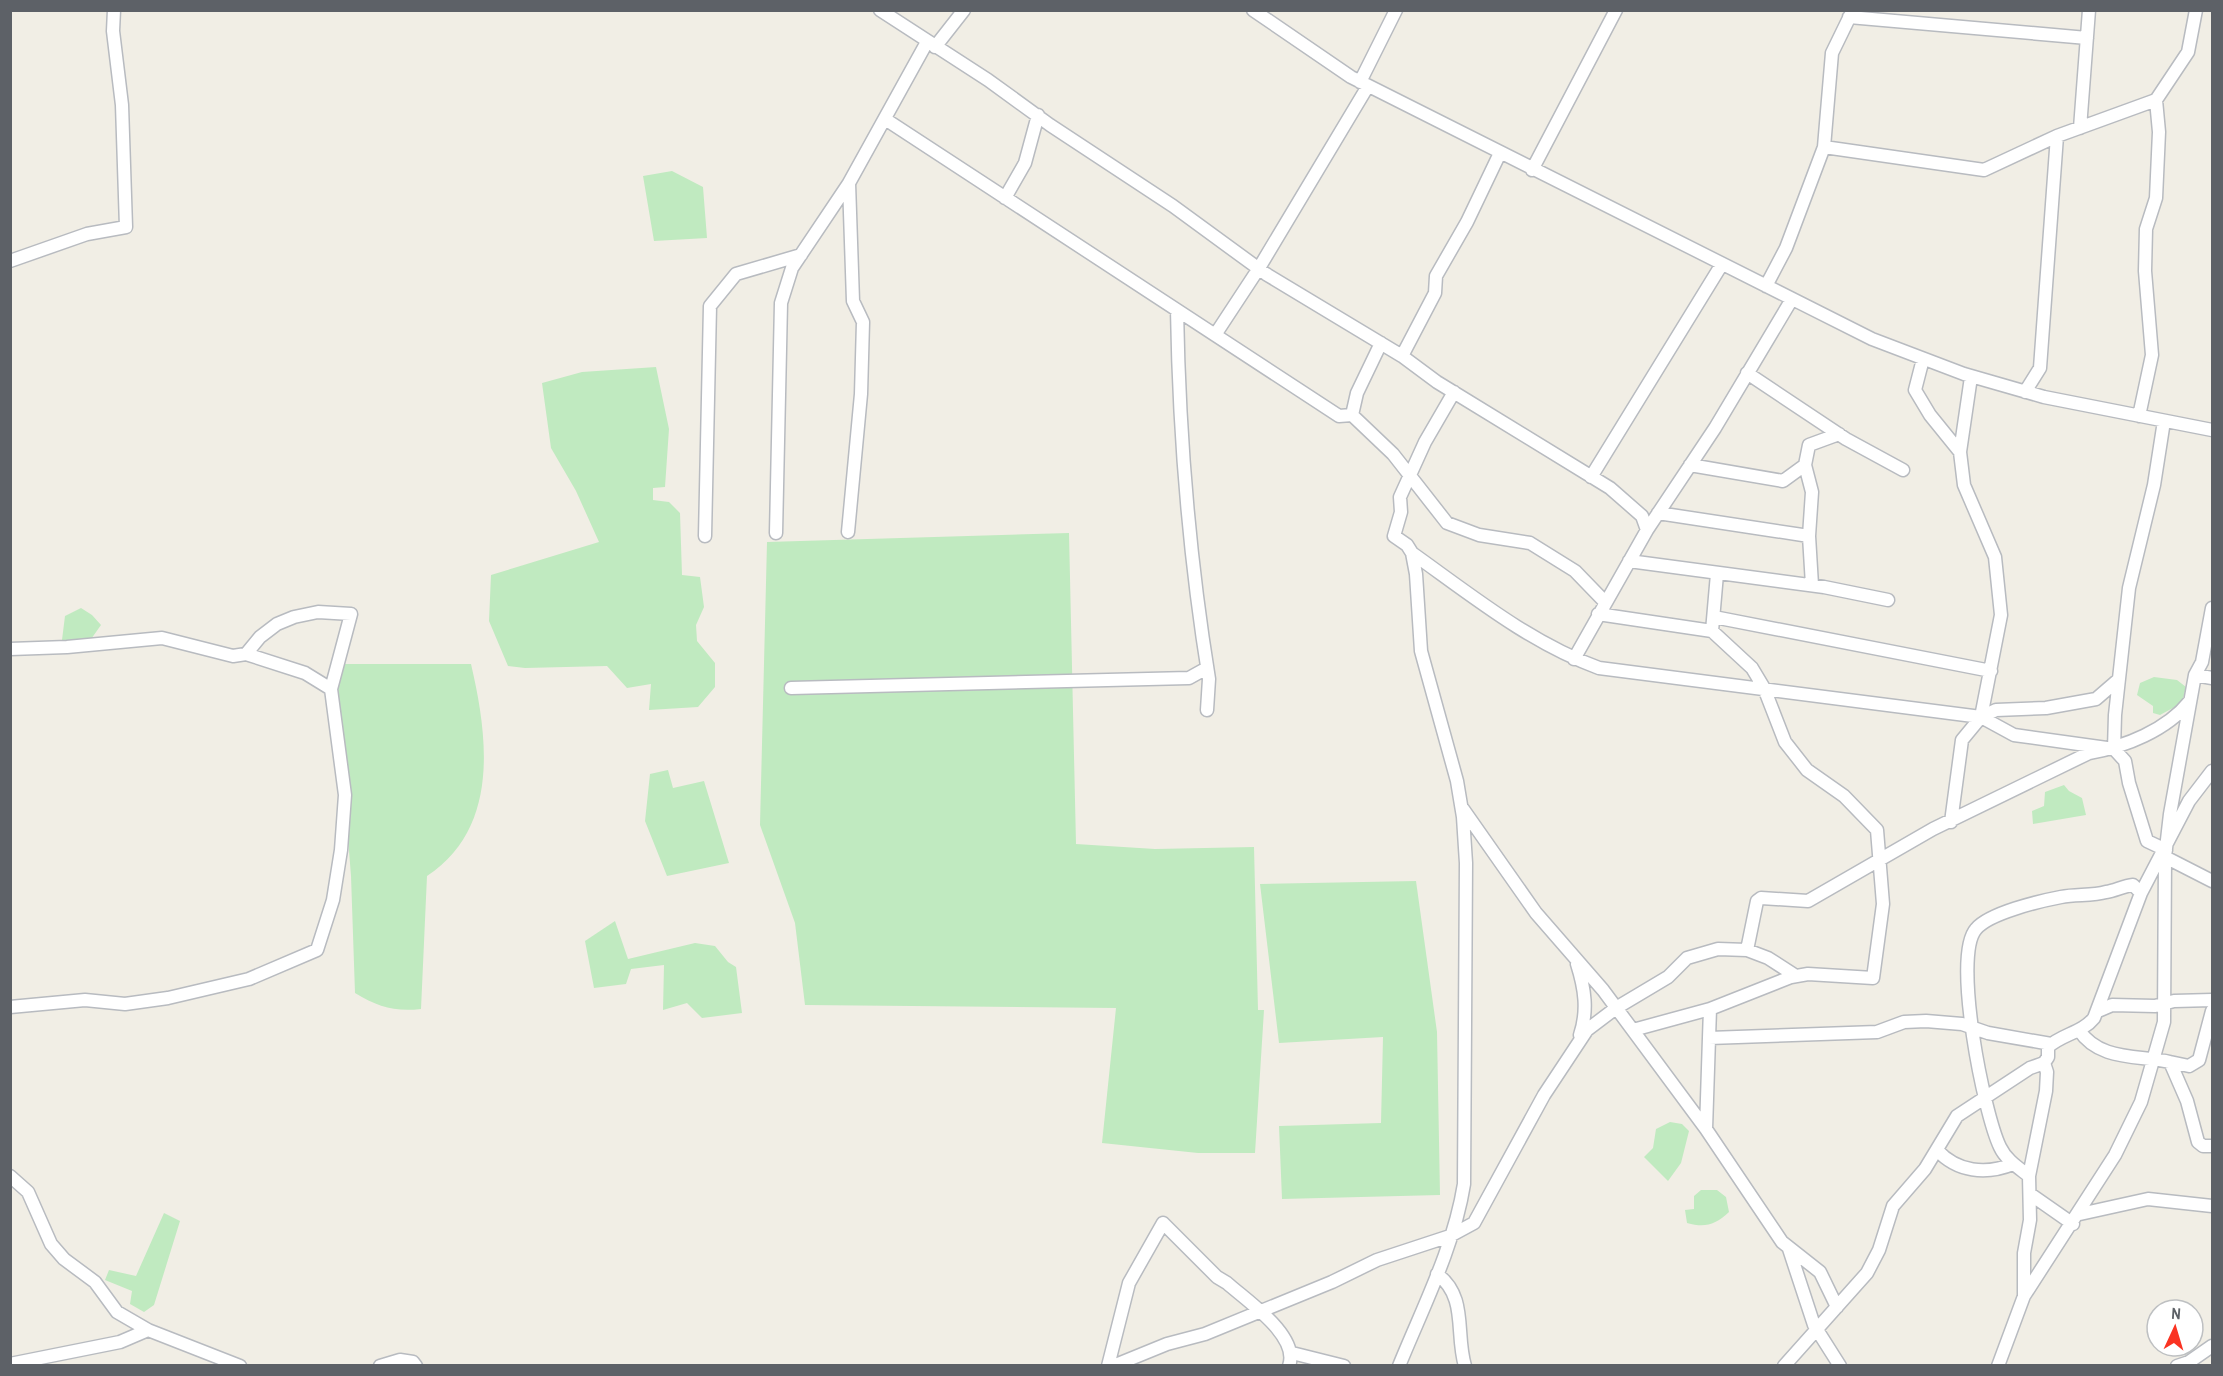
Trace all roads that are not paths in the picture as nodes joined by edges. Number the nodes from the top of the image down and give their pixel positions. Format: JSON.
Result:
{"nodes":[{"id":1,"x":114,"y":10,"type":"edge"},
{"id":2,"x":880,"y":10,"type":"edge"},
{"id":3,"x":964,"y":10,"type":"edge"},
{"id":4,"x":1252,"y":10,"type":"edge"},
{"id":5,"x":1396,"y":10,"type":"edge"},
{"id":6,"x":1616,"y":10,"type":"edge"},
{"id":7,"x":2089,"y":10,"type":"edge"},
{"id":8,"x":2196,"y":10,"type":"edge"},
{"id":9,"x":1851,"y":14,"type":"edge"},
{"id":10,"x":2087,"y":38,"type":"junction"},
{"id":11,"x":931,"y":45,"type":"junction"},
{"id":12,"x":1364,"y":84,"type":"junction"},
{"id":13,"x":2156,"y":100,"type":"junction"},
{"id":14,"x":1038,"y":115,"type":"junction"},
{"id":15,"x":885,"y":119,"type":"junction"},
{"id":16,"x":2080,"y":128,"type":"junction"},
{"id":17,"x":2057,"y":136,"type":"junction"},
{"id":18,"x":1824,"y":147,"type":"junction"},
{"id":19,"x":1500,"y":153,"type":"junction"},
{"id":20,"x":1532,"y":170,"type":"junction"},
{"id":21,"x":849,"y":183,"type":"junction"},
{"id":22,"x":1005,"y":198,"type":"junction"},
{"id":23,"x":801,"y":255,"type":"junction"},
{"id":24,"x":10,"y":261,"type":"edge"},
{"id":25,"x":1722,"y":264,"type":"junction"},
{"id":26,"x":1259,"y":268,"type":"junction"},
{"id":27,"x":1766,"y":286,"type":"junction"},
{"id":28,"x":1792,"y":299,"type":"junction"},
{"id":29,"x":1177,"y":310,"type":"junction"},
{"id":30,"x":1215,"y":335,"type":"junction"},
{"id":31,"x":1381,"y":343,"type":"junction"},
{"id":32,"x":1402,"y":356,"type":"junction"},
{"id":33,"x":1923,"y":359,"type":"junction"},
{"id":34,"x":1747,"y":373,"type":"junction"},
{"id":35,"x":1971,"y":377,"type":"junction"},
{"id":36,"x":1454,"y":392,"type":"junction"},
{"id":37,"x":2025,"y":392,"type":"junction"},
{"id":38,"x":1352,"y":415,"type":"junction"},
{"id":39,"x":2139,"y":416,"type":"junction"},
{"id":40,"x":2164,"y":421,"type":"junction"},
{"id":41,"x":2212,"y":430,"type":"edge"},
{"id":42,"x":1839,"y":434,"type":"junction"},
{"id":43,"x":1960,"y":452,"type":"junction"},
{"id":44,"x":1690,"y":465,"type":"junction"},
{"id":45,"x":1805,"y":465,"type":"junction"},
{"id":46,"x":1903,"y":470,"type":"dead end"},
{"id":47,"x":1409,"y":476,"type":"junction"},
{"id":48,"x":1591,"y":477,"type":"junction"},
{"id":49,"x":1658,"y":513,"type":"junction"},
{"id":50,"x":1647,"y":530,"type":"junction"},
{"id":51,"x":848,"y":532,"type":"dead end"},
{"id":52,"x":776,"y":533,"type":"dead end"},
{"id":53,"x":705,"y":536,"type":"dead end"},
{"id":54,"x":1809,"y":536,"type":"junction"},
{"id":55,"x":1412,"y":553,"type":"junction"},
{"id":56,"x":1629,"y":561,"type":"junction"},
{"id":57,"x":1717,"y":574,"type":"junction"},
{"id":58,"x":1812,"y":585,"type":"junction"},
{"id":59,"x":1888,"y":600,"type":"dead end"},
{"id":60,"x":1605,"y":602,"type":"junction"},
{"id":61,"x":2212,"y":608,"type":"edge"},
{"id":62,"x":1598,"y":614,"type":"junction"},
{"id":63,"x":1714,"y":617,"type":"junction"},
{"id":64,"x":1713,"y":631,"type":"junction"},
{"id":65,"x":10,"y":649,"type":"edge"},
{"id":66,"x":246,"y":654,"type":"junction"},
{"id":67,"x":1574,"y":658,"type":"junction"},
{"id":68,"x":1207,"y":668,"type":"junction"},
{"id":69,"x":1991,"y":671,"type":"junction"},
{"id":70,"x":2195,"y":675,"type":"junction"},
{"id":71,"x":2212,"y":678,"type":"edge"},
{"id":72,"x":2118,"y":680,"type":"junction"},
{"id":73,"x":791,"y":688,"type":"dead end"},
{"id":74,"x":1764,"y":688,"type":"junction"},
{"id":75,"x":331,"y":689,"type":"junction"},
{"id":76,"x":2190,"y":701,"type":"junction"},
{"id":77,"x":1207,"y":710,"type":"dead end"},
{"id":78,"x":1981,"y":717,"type":"junction"},
{"id":79,"x":2114,"y":749,"type":"junction"},
{"id":80,"x":2212,"y":771,"type":"edge"},
{"id":81,"x":1462,"y":807,"type":"junction"},
{"id":82,"x":1951,"y":822,"type":"junction"},
{"id":83,"x":2166,"y":848,"type":"junction"},
{"id":84,"x":1878,"y":863,"type":"junction"},
{"id":85,"x":2212,"y":881,"type":"edge"},
{"id":86,"x":2141,"y":892,"type":"junction"},
{"id":87,"x":1747,"y":950,"type":"junction"},
{"id":88,"x":1577,"y":964,"type":"junction"},
{"id":89,"x":1796,"y":976,"type":"junction"},
{"id":90,"x":2212,"y":1000,"type":"edge"},
{"id":91,"x":2162,"y":1004,"type":"junction"},
{"id":92,"x":10,"y":1007,"type":"edge"},
{"id":93,"x":1616,"y":1008,"type":"junction"},
{"id":94,"x":1710,"y":1009,"type":"junction"},
{"id":95,"x":2098,"y":1011,"type":"junction"},
{"id":96,"x":2212,"y":1011,"type":"edge"},
{"id":97,"x":1972,"y":1026,"type":"junction"},
{"id":98,"x":1633,"y":1030,"type":"junction"},
{"id":99,"x":2079,"y":1030,"type":"junction"},
{"id":100,"x":1709,"y":1038,"type":"junction"},
{"id":101,"x":1579,"y":1039,"type":"junction"},
{"id":102,"x":2051,"y":1044,"type":"junction"},
{"id":103,"x":2153,"y":1058,"type":"junction"},
{"id":104,"x":2170,"y":1062,"type":"junction"},
{"id":105,"x":2044,"y":1063,"type":"junction"},
{"id":106,"x":1986,"y":1096,"type":"junction"},
{"id":107,"x":1706,"y":1129,"type":"junction"},
{"id":108,"x":2212,"y":1146,"type":"edge"},
{"id":109,"x":1937,"y":1150,"type":"junction"},
{"id":110,"x":2013,"y":1164,"type":"junction"},
{"id":111,"x":10,"y":1176,"type":"edge"},
{"id":112,"x":2029,"y":1176,"type":"junction"},
{"id":113,"x":2030,"y":1194,"type":"junction"},
{"id":114,"x":2212,"y":1206,"type":"edge"},
{"id":115,"x":2076,"y":1219,"type":"junction"},
{"id":116,"x":1450,"y":1236,"type":"junction"},
{"id":117,"x":1789,"y":1250,"type":"junction"},
{"id":118,"x":1437,"y":1274,"type":"junction"},
{"id":119,"x":2024,"y":1296,"type":"junction"},
{"id":120,"x":1837,"y":1307,"type":"junction"},
{"id":121,"x":1257,"y":1311,"type":"junction"},
{"id":122,"x":148,"y":1330,"type":"junction"},
{"id":123,"x":1817,"y":1331,"type":"junction"},
{"id":124,"x":2212,"y":1346,"type":"edge"},
{"id":125,"x":1291,"y":1359,"type":"edge"},
{"id":126,"x":10,"y":1364,"type":"edge"},
{"id":127,"x":240,"y":1365,"type":"edge"},
{"id":128,"x":380,"y":1365,"type":"edge"},
{"id":129,"x":416,"y":1365,"type":"edge"},
{"id":130,"x":1108,"y":1365,"type":"edge"},
{"id":131,"x":1113,"y":1365,"type":"edge"},
{"id":132,"x":1344,"y":1365,"type":"edge"},
{"id":133,"x":1399,"y":1365,"type":"edge"},
{"id":134,"x":1465,"y":1365,"type":"edge"},
{"id":135,"x":1784,"y":1365,"type":"edge"},
{"id":136,"x":1840,"y":1365,"type":"edge"},
{"id":137,"x":1998,"y":1365,"type":"edge"},
{"id":138,"x":2177,"y":1365,"type":"edge"}],
"edges":[{"from":1,"to":24,"type":"street"},
{"from":2,"to":11,"type":"street"},
{"from":3,"to":11,"type":"street"},
{"from":4,"to":12,"type":"street"},
{"from":5,"to":12,"type":"street"},
{"from":6,"to":20,"type":"street"},
{"from":7,"to":10,"type":"street"},
{"from":8,"to":13,"type":"street"},
{"from":9,"to":10,"type":"street"},
{"from":9,"to":18,"type":"street"},
{"from":10,"to":16,"type":"street"},
{"from":11,"to":14,"type":"street"},
{"from":11,"to":15,"type":"street"},
{"from":12,"to":19,"type":"street"},
{"from":12,"to":26,"type":"street"},
{"from":13,"to":16,"type":"street"},
{"from":13,"to":39,"type":"street"},
{"from":14,"to":22,"type":"street"},
{"from":14,"to":26,"type":"street"},
{"from":15,"to":21,"type":"street"},
{"from":15,"to":22,"type":"street"},
{"from":16,"to":17,"type":"street"},
{"from":17,"to":18,"type":"street"},
{"from":17,"to":37,"type":"street"},
{"from":18,"to":27,"type":"street"},
{"from":19,"to":20,"type":"street"},
{"from":19,"to":32,"type":"street"},
{"from":20,"to":25,"type":"street"},
{"from":21,"to":23,"type":"street"},
{"from":21,"to":51,"type":"street"},
{"from":22,"to":29,"type":"street"},
{"from":23,"to":52,"type":"street"},
{"from":23,"to":53,"type":"street"},
{"from":25,"to":27,"type":"street"},
{"from":25,"to":48,"type":"street"},
{"from":26,"to":30,"type":"street"},
{"from":26,"to":31,"type":"street"},
{"from":27,"to":28,"type":"street"},
{"from":28,"to":33,"type":"street"},
{"from":28,"to":34,"type":"street"},
{"from":29,"to":30,"type":"street"},
{"from":29,"to":68,"type":"street"},
{"from":30,"to":38,"type":"street"},
{"from":31,"to":32,"type":"street"},
{"from":31,"to":38,"type":"street"},
{"from":32,"to":36,"type":"street"},
{"from":33,"to":35,"type":"street"},
{"from":33,"to":43,"type":"street"},
{"from":34,"to":42,"type":"street"},
{"from":34,"to":44,"type":"street"},
{"from":35,"to":37,"type":"street"},
{"from":35,"to":43,"type":"street"},
{"from":36,"to":47,"type":"street"},
{"from":36,"to":48,"type":"street"},
{"from":37,"to":39,"type":"street"},
{"from":38,"to":47,"type":"street"},
{"from":39,"to":40,"type":"street"},
{"from":40,"to":41,"type":"street"},
{"from":40,"to":72,"type":"street"},
{"from":42,"to":45,"type":"street"},
{"from":42,"to":46,"type":"street"},
{"from":43,"to":69,"type":"street"},
{"from":44,"to":45,"type":"street"},
{"from":44,"to":49,"type":"street"},
{"from":45,"to":54,"type":"street"},
{"from":47,"to":55,"type":"street"},
{"from":47,"to":60,"type":"street"},
{"from":48,"to":50,"type":"street"},
{"from":49,"to":50,"type":"street"},
{"from":49,"to":54,"type":"street"},
{"from":50,"to":56,"type":"street"},
{"from":54,"to":58,"type":"street"},
{"from":55,"to":67,"type":"street"},
{"from":55,"to":81,"type":"street"},
{"from":56,"to":57,"type":"street"},
{"from":56,"to":60,"type":"street"},
{"from":57,"to":58,"type":"street"},
{"from":57,"to":63,"type":"street"},
{"from":58,"to":59,"type":"street"},
{"from":60,"to":62,"type":"street"},
{"from":61,"to":70,"type":"street"},
{"from":62,"to":64,"type":"street"},
{"from":62,"to":67,"type":"street"},
{"from":63,"to":64,"type":"street"},
{"from":63,"to":69,"type":"street"},
{"from":64,"to":74,"type":"street"},
{"from":65,"to":66,"type":"street"},
{"from":66,"to":75,"type":"street"},
{"from":66,"to":75,"type":"street"},
{"from":67,"to":74,"type":"street"},
{"from":68,"to":73,"type":"street"},
{"from":68,"to":77,"type":"street"},
{"from":69,"to":78,"type":"street"},
{"from":70,"to":71,"type":"street"},
{"from":70,"to":76,"type":"street"},
{"from":72,"to":78,"type":"street"},
{"from":72,"to":79,"type":"street"},
{"from":74,"to":78,"type":"street"},
{"from":74,"to":84,"type":"street"},
{"from":75,"to":92,"type":"street"},
{"from":76,"to":79,"type":"street"},
{"from":76,"to":83,"type":"street"},
{"from":78,"to":79,"type":"street"},
{"from":78,"to":82,"type":"street"},
{"from":79,"to":82,"type":"street"},
{"from":79,"to":83,"type":"street"},
{"from":80,"to":83,"type":"street"},
{"from":81,"to":88,"type":"street"},
{"from":81,"to":116,"type":"street"},
{"from":82,"to":84,"type":"street"},
{"from":83,"to":85,"type":"street"},
{"from":83,"to":86,"type":"street"},
{"from":83,"to":91,"type":"street"},
{"from":84,"to":87,"type":"street"},
{"from":84,"to":89,"type":"street"},
{"from":86,"to":95,"type":"street"},
{"from":86,"to":97,"type":"street"},
{"from":87,"to":89,"type":"street"},
{"from":87,"to":93,"type":"street"},
{"from":88,"to":93,"type":"street"},
{"from":88,"to":101,"type":"street"},
{"from":89,"to":94,"type":"street"},
{"from":90,"to":91,"type":"street"},
{"from":91,"to":95,"type":"street"},
{"from":91,"to":103,"type":"street"},
{"from":93,"to":98,"type":"street"},
{"from":93,"to":101,"type":"street"},
{"from":94,"to":98,"type":"street"},
{"from":94,"to":100,"type":"street"},
{"from":95,"to":99,"type":"street"},
{"from":96,"to":104,"type":"street"},
{"from":97,"to":100,"type":"street"},
{"from":97,"to":102,"type":"street"},
{"from":97,"to":106,"type":"street"},
{"from":98,"to":107,"type":"street"},
{"from":99,"to":102,"type":"street"},
{"from":99,"to":103,"type":"street"},
{"from":100,"to":107,"type":"street"},
{"from":101,"to":116,"type":"street"},
{"from":102,"to":105,"type":"street"},
{"from":103,"to":104,"type":"street"},
{"from":103,"to":115,"type":"street"},
{"from":104,"to":108,"type":"street"},
{"from":105,"to":106,"type":"street"},
{"from":105,"to":112,"type":"street"},
{"from":106,"to":109,"type":"street"},
{"from":106,"to":110,"type":"street"},
{"from":107,"to":117,"type":"street"},
{"from":109,"to":110,"type":"street"},
{"from":109,"to":120,"type":"street"},
{"from":110,"to":112,"type":"street"},
{"from":111,"to":122,"type":"street"},
{"from":112,"to":113,"type":"street"},
{"from":113,"to":115,"type":"street"},
{"from":113,"to":119,"type":"street"},
{"from":114,"to":115,"type":"street"},
{"from":115,"to":119,"type":"street"},
{"from":116,"to":118,"type":"street"},
{"from":116,"to":121,"type":"street"},
{"from":117,"to":120,"type":"street"},
{"from":117,"to":123,"type":"street"},
{"from":118,"to":133,"type":"street"},
{"from":118,"to":134,"type":"street"},
{"from":119,"to":137,"type":"street"},
{"from":120,"to":123,"type":"street"},
{"from":121,"to":125,"type":"street"},
{"from":121,"to":130,"type":"street"},
{"from":121,"to":131,"type":"street"},
{"from":122,"to":126,"type":"street"},
{"from":122,"to":127,"type":"street"},
{"from":123,"to":135,"type":"street"},
{"from":123,"to":136,"type":"street"},
{"from":124,"to":138,"type":"street"},
{"from":125,"to":132,"type":"street"},
{"from":128,"to":129,"type":"street"}]}
